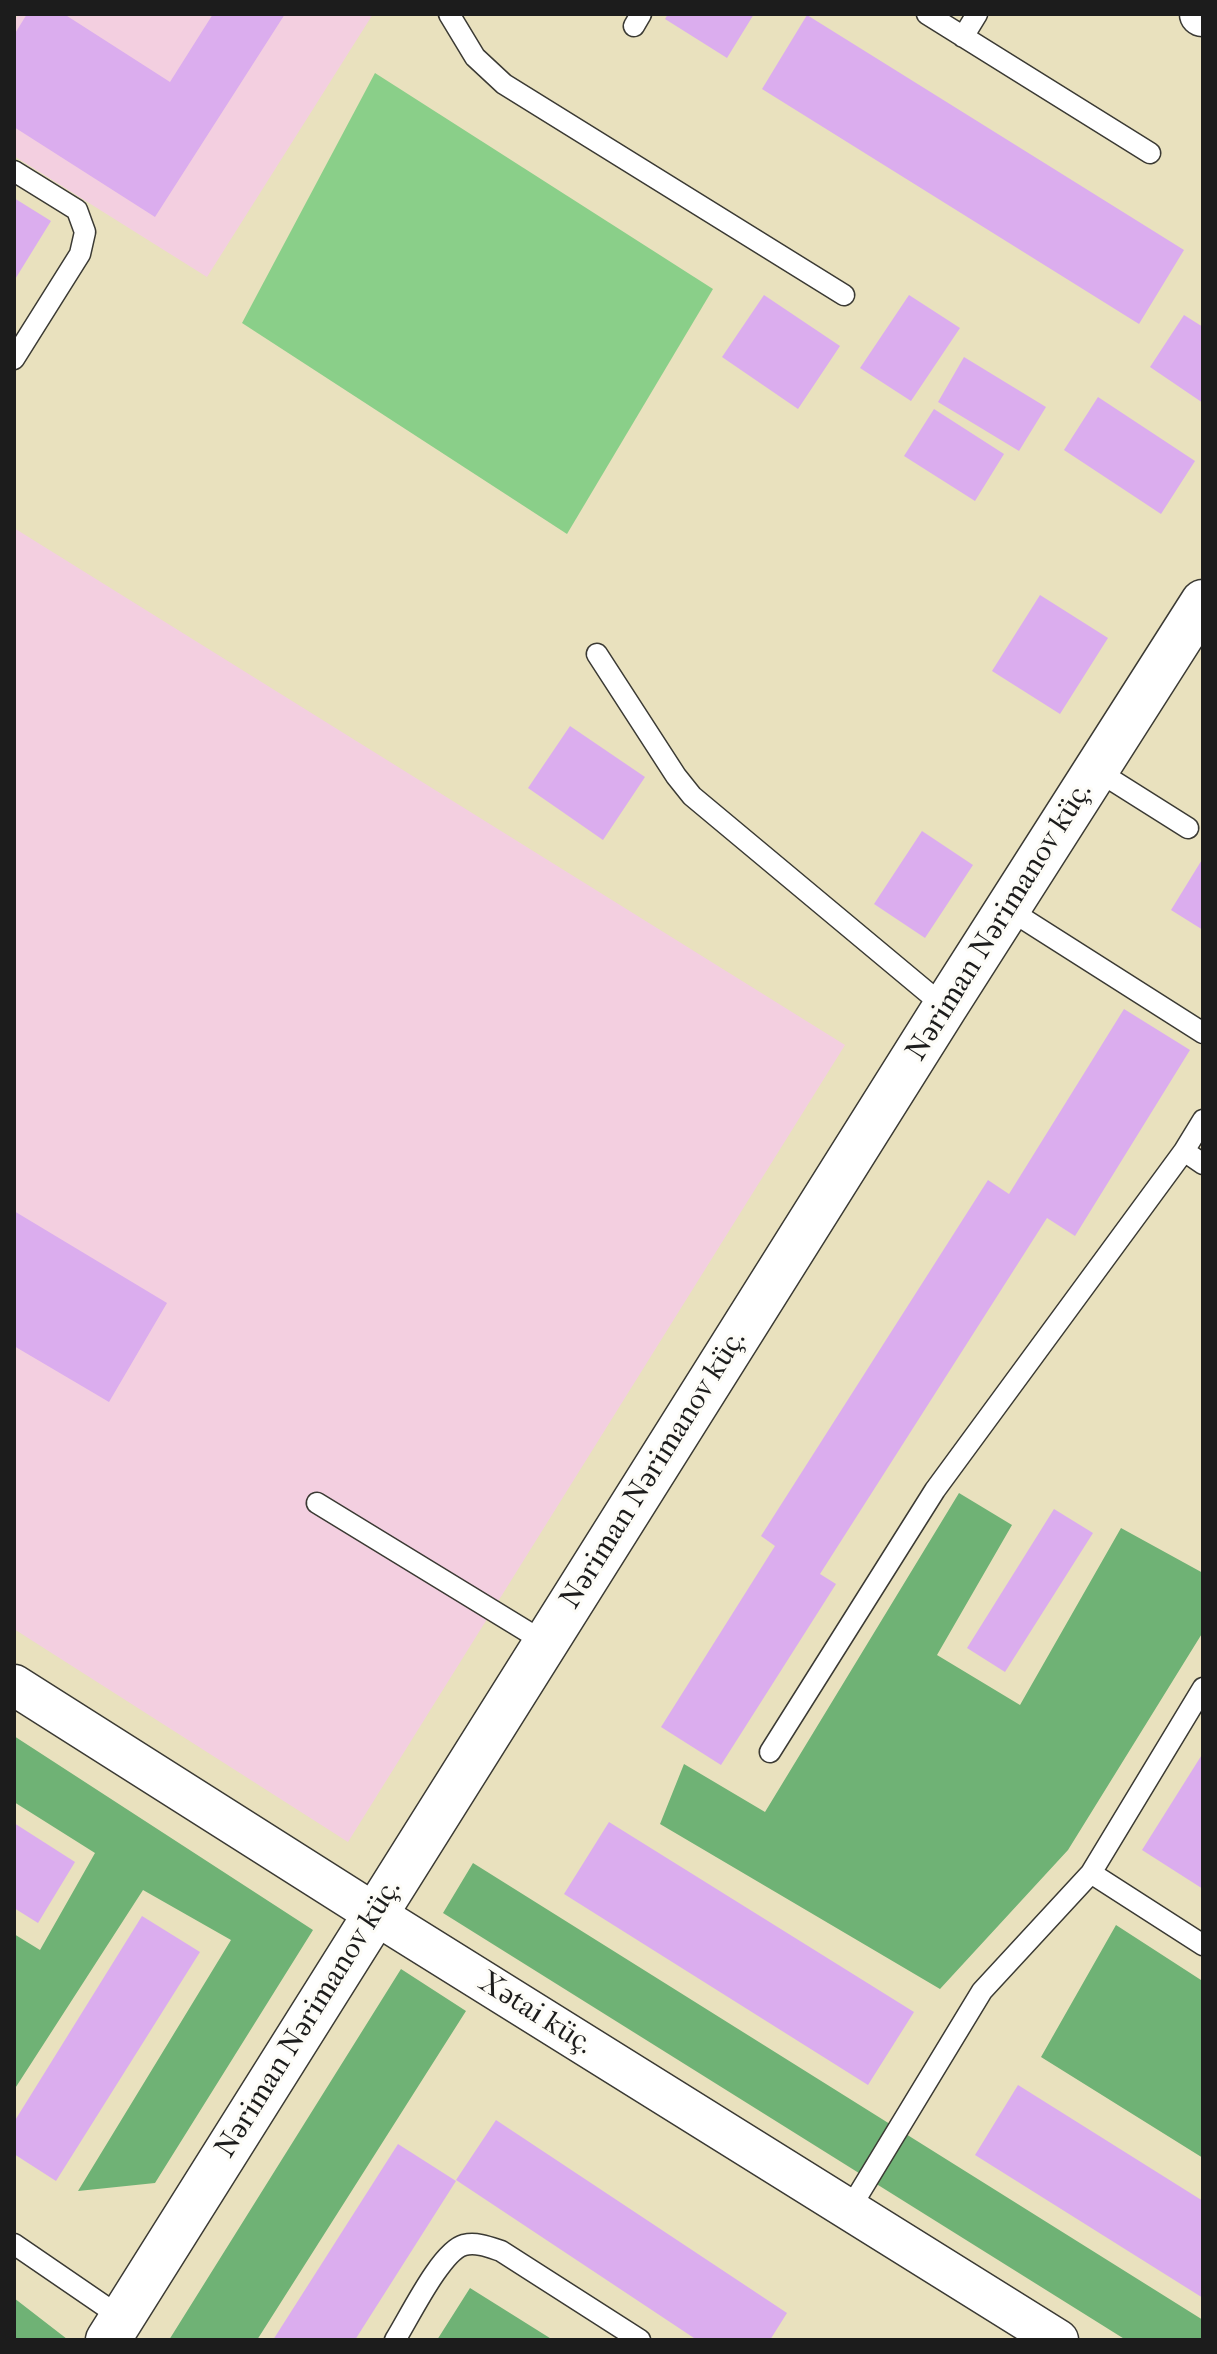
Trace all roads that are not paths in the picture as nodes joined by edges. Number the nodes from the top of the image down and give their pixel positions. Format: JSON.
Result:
{"nodes":[{"id":1,"x":449,"y":14,"type":"edge"},
{"id":2,"x":927,"y":14,"type":"edge"},
{"id":3,"x":977,"y":14,"type":"edge"},
{"id":4,"x":963,"y":37,"type":"junction"},
{"id":5,"x":1150,"y":153,"type":"dead end"},
{"id":6,"x":14,"y":171,"type":"edge"},
{"id":7,"x":844,"y":295,"type":"dead end"},
{"id":8,"x":14,"y":359,"type":"edge"},
{"id":9,"x":1203,"y":602,"type":"edge"},
{"id":10,"x":597,"y":654,"type":"dead end"},
{"id":11,"x":1096,"y":770,"type":"junction"},
{"id":12,"x":1188,"y":828,"type":"dead end"},
{"id":13,"x":1008,"y":909,"type":"junction"},
{"id":14,"x":945,"y":1007,"type":"junction"},
{"id":15,"x":1203,"y":1033,"type":"edge"},
{"id":16,"x":1203,"y":1120,"type":"edge"},
{"id":17,"x":1184,"y":1151,"type":"junction"},
{"id":18,"x":1203,"y":1164,"type":"edge"},
{"id":19,"x":317,"y":1503,"type":"dead end"},
{"id":20,"x":546,"y":1643,"type":"junction"},
{"id":21,"x":14,"y":1685,"type":"edge"},
{"id":22,"x":1203,"y":1688,"type":"edge"},
{"id":23,"x":770,"y":1752,"type":"dead end"},
{"id":24,"x":1091,"y":1873,"type":"junction"},
{"id":25,"x":375,"y":1914,"type":"junction"},
{"id":26,"x":1203,"y":1945,"type":"edge"},
{"id":27,"x":849,"y":2210,"type":"junction"},
{"id":28,"x":14,"y":2244,"type":"edge"},
{"id":29,"x":115,"y":2329,"type":"edge"},
{"id":30,"x":395,"y":2340,"type":"edge"},
{"id":31,"x":640,"y":2340,"type":"edge"},
{"id":32,"x":1058,"y":2340,"type":"edge"}],
"edges":[{"from":1,"to":7,"type":"lane"},
{"from":2,"to":4,"type":"lane"},
{"from":3,"to":4,"type":"lane"},
{"from":4,"to":5,"type":"lane"},
{"from":6,"to":8,"type":"lane"},
{"from":9,"to":11,"type":"street","name":"Nəriman Nərimanov küç."},
{"from":10,"to":14,"type":"lane"},
{"from":11,"to":12,"type":"lane"},
{"from":11,"to":13,"type":"street","name":"Nəriman Nərimanov küç."},
{"from":13,"to":14,"type":"street","name":"Nəriman Nərimanov küç."},
{"from":13,"to":15,"type":"lane"},
{"from":14,"to":20,"type":"street","name":"Nəriman Nərimanov küç."},
{"from":16,"to":17,"type":"lane"},
{"from":17,"to":18,"type":"lane"},
{"from":17,"to":23,"type":"lane"},
{"from":19,"to":20,"type":"lane"},
{"from":20,"to":25,"type":"street","name":"Nəriman Nərimanov küç."},
{"from":21,"to":25,"type":"street","name":"Xətai küç."},
{"from":22,"to":24,"type":"lane"},
{"from":24,"to":26,"type":"lane"},
{"from":24,"to":27,"type":"lane"},
{"from":25,"to":27,"type":"street","name":"Xətai küç."},
{"from":25,"to":29,"type":"street","name":"Nəriman Nərimanov küç."},
{"from":27,"to":32,"type":"street","name":"Xətai küç."},
{"from":28,"to":29,"type":"lane"},
{"from":30,"to":31,"type":"lane"}]}
